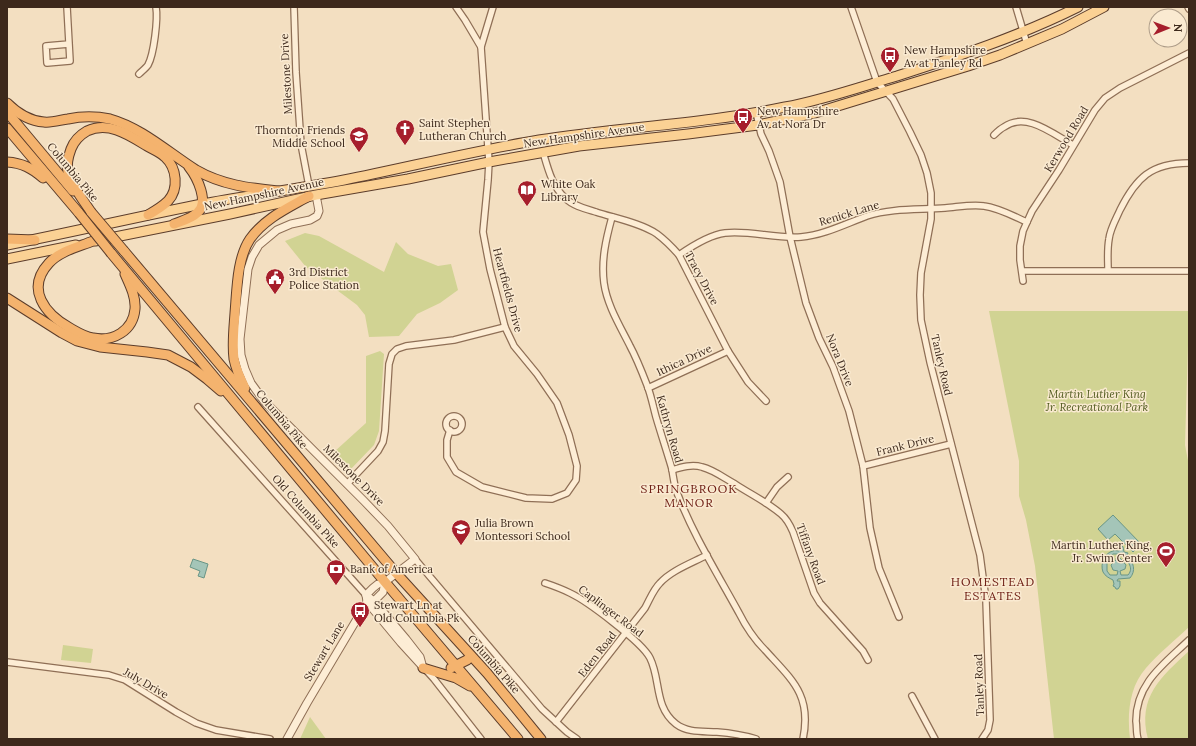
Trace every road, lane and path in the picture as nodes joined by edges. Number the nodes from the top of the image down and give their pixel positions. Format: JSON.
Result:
{"nodes":[{"id":1,"x":67,"y":7,"type":"edge"},
{"id":2,"x":156,"y":7,"type":"edge"},
{"id":3,"x":294,"y":7,"type":"edge"},
{"id":4,"x":456,"y":7,"type":"edge"},
{"id":5,"x":493,"y":7,"type":"edge"},
{"id":6,"x":851,"y":7,"type":"edge"},
{"id":7,"x":1016,"y":7,"type":"edge"},
{"id":8,"x":1078,"y":7,"type":"edge"},
{"id":9,"x":1104,"y":7,"type":"edge"},
{"id":10,"x":1023,"y":32,"type":"junction"},
{"id":11,"x":69,"y":44,"type":"junction"},
{"id":12,"x":1027,"y":44,"type":"junction"},
{"id":13,"x":481,"y":47,"type":"junction"},
{"id":14,"x":1189,"y":53,"type":"edge"},
{"id":15,"x":139,"y":74,"type":"dead end"},
{"id":16,"x":877,"y":82,"type":"junction"},
{"id":17,"x":886,"y":92,"type":"junction"},
{"id":18,"x":7,"y":103,"type":"edge"},
{"id":19,"x":7,"y":112,"type":"edge"},
{"id":20,"x":756,"y":112,"type":"junction"},
{"id":21,"x":758,"y":125,"type":"junction"},
{"id":22,"x":7,"y":128,"type":"edge"},
{"id":23,"x":616,"y":129,"type":"junction"},
{"id":24,"x":994,"y":135,"type":"dead end"},
{"id":25,"x":618,"y":141,"type":"junction"},
{"id":26,"x":1073,"y":145,"type":"junction"},
{"id":27,"x":488,"y":149,"type":"junction"},
{"id":28,"x":543,"y":152,"type":"junction"},
{"id":29,"x":7,"y":162,"type":"edge"},
{"id":30,"x":184,"y":162,"type":"junction"},
{"id":31,"x":489,"y":162,"type":"junction"},
{"id":32,"x":1189,"y":163,"type":"edge"},
{"id":33,"x":344,"y":180,"type":"junction"},
{"id":34,"x":309,"y":186,"type":"junction"},
{"id":35,"x":278,"y":191,"type":"junction"},
{"id":36,"x":313,"y":195,"type":"junction"},
{"id":37,"x":203,"y":204,"type":"junction"},
{"id":38,"x":254,"y":208,"type":"junction"},
{"id":39,"x":931,"y":209,"type":"junction"},
{"id":40,"x":91,"y":212,"type":"junction"},
{"id":41,"x":79,"y":213,"type":"junction"},
{"id":42,"x":148,"y":215,"type":"junction"},
{"id":43,"x":612,"y":217,"type":"junction"},
{"id":44,"x":1027,"y":222,"type":"junction"},
{"id":45,"x":174,"y":224,"type":"junction"},
{"id":46,"x":790,"y":237,"type":"junction"},
{"id":47,"x":7,"y":239,"type":"edge"},
{"id":48,"x":35,"y":240,"type":"junction"},
{"id":49,"x":93,"y":241,"type":"junction"},
{"id":50,"x":7,"y":245,"type":"edge"},
{"id":51,"x":679,"y":254,"type":"junction"},
{"id":52,"x":7,"y":259,"type":"edge"},
{"id":53,"x":118,"y":260,"type":"junction"},
{"id":54,"x":1108,"y":270,"type":"junction"},
{"id":55,"x":1022,"y":271,"type":"junction"},
{"id":56,"x":1189,"y":271,"type":"edge"},
{"id":57,"x":1023,"y":281,"type":"dead end"},
{"id":58,"x":7,"y":298,"type":"edge"},
{"id":59,"x":505,"y":327,"type":"junction"},
{"id":60,"x":728,"y":351,"type":"junction"},
{"id":61,"x":648,"y":388,"type":"junction"},
{"id":62,"x":250,"y":400,"type":"junction"},
{"id":63,"x":766,"y":401,"type":"dead end"},
{"id":64,"x":198,"y":408,"type":"dead end"},
{"id":65,"x":246,"y":415,"type":"junction"},
{"id":66,"x":450,"y":430,"type":"dead end"},
{"id":67,"x":951,"y":444,"type":"junction"},
{"id":68,"x":863,"y":466,"type":"junction"},
{"id":69,"x":672,"y":470,"type":"junction"},
{"id":70,"x":788,"y":477,"type":"dead end"},
{"id":71,"x":347,"y":484,"type":"junction"},
{"id":72,"x":766,"y":503,"type":"junction"},
{"id":73,"x":707,"y":555,"type":"junction"},
{"id":74,"x":415,"y":559,"type":"junction"},
{"id":75,"x":396,"y":573,"type":"junction"},
{"id":76,"x":385,"y":582,"type":"junction"},
{"id":77,"x":545,"y":582,"type":"dead end"},
{"id":78,"x":369,"y":599,"type":"junction"},
{"id":79,"x":899,"y":617,"type":"dead end"},
{"id":80,"x":626,"y":633,"type":"junction"},
{"id":81,"x":1189,"y":640,"type":"edge"},
{"id":82,"x":471,"y":656,"type":"junction"},
{"id":83,"x":868,"y":660,"type":"dead end"},
{"id":84,"x":7,"y":662,"type":"edge"},
{"id":85,"x":456,"y":667,"type":"junction"},
{"id":86,"x":428,"y":669,"type":"junction"},
{"id":87,"x":476,"y":690,"type":"junction"},
{"id":88,"x":912,"y":696,"type":"dead end"},
{"id":89,"x":556,"y":722,"type":"junction"},
{"id":90,"x":270,"y":739,"type":"edge"},
{"id":91,"x":287,"y":739,"type":"edge"},
{"id":92,"x":481,"y":739,"type":"edge"},
{"id":93,"x":518,"y":739,"type":"edge"},
{"id":94,"x":541,"y":739,"type":"edge"},
{"id":95,"x":577,"y":739,"type":"edge"},
{"id":96,"x":756,"y":739,"type":"edge"},
{"id":97,"x":803,"y":739,"type":"edge"},
{"id":98,"x":935,"y":739,"type":"edge"},
{"id":99,"x":982,"y":739,"type":"edge"},
{"id":100,"x":1138,"y":739,"type":"edge"}],
"edges":[{"from":1,"to":11,"type":"street"},
{"from":2,"to":15,"type":"street"},
{"from":3,"to":34,"type":"street","name":"Milestone Drive"},
{"from":4,"to":13,"type":"street"},
{"from":5,"to":13,"type":"street"},
{"from":6,"to":16,"type":"street","name":"Tanley Road"},
{"from":7,"to":10,"type":"street"},
{"from":8,"to":10,"type":"main road","name":"New Hampshire Avenue"},
{"from":9,"to":12,"type":"main road","name":"New Hampshire Avenue"},
{"from":10,"to":12,"type":"street"},
{"from":10,"to":16,"type":"main road","name":"New Hampshire Avenue"},
{"from":11,"to":11,"type":"street"},
{"from":12,"to":17,"type":"main road","name":"New Hampshire Avenue"},
{"from":13,"to":27,"type":"street","name":"Heartfields Drive"},
{"from":14,"to":26,"type":"street","name":"Kerwood Road"},
{"from":16,"to":17,"type":"street","name":"Tanley Road"},
{"from":16,"to":20,"type":"main road","name":"New Hampshire Avenue"},
{"from":17,"to":21,"type":"main road","name":"New Hampshire Avenue"},
{"from":17,"to":39,"type":"street","name":"Tanley Road"},
{"from":18,"to":30,"type":"highway"},
{"from":19,"to":40,"type":"highway","name":"Columbia Pike"},
{"from":20,"to":21,"type":"street","name":"Nora Drive"},
{"from":20,"to":23,"type":"main road","name":"New Hampshire Avenue"},
{"from":21,"to":25,"type":"main road","name":"New Hampshire Avenue"},
{"from":21,"to":46,"type":"street","name":"Nora Drive"},
{"from":22,"to":41,"type":"highway","name":"Columbia Pike"},
{"from":23,"to":25,"type":"main road"},
{"from":23,"to":27,"type":"main road","name":"New Hampshire Avenue"},
{"from":24,"to":26,"type":"street"},
{"from":25,"to":28,"type":"main road","name":"New Hampshire Avenue"},
{"from":26,"to":44,"type":"street","name":"Kerwood Road"},
{"from":27,"to":31,"type":"street","name":"Heartfields Drive"},
{"from":27,"to":33,"type":"main road","name":"New Hampshire Avenue"},
{"from":28,"to":31,"type":"main road","name":"New Hampshire Avenue"},
{"from":28,"to":43,"type":"street","name":"Tracy Drive"},
{"from":29,"to":41,"type":"highway"},
{"from":30,"to":35,"type":"highway"},
{"from":30,"to":37,"type":"highway"},
{"from":31,"to":36,"type":"main road","name":"New Hampshire Avenue"},
{"from":31,"to":59,"type":"street","name":"Heartfields Drive"},
{"from":32,"to":54,"type":"street"},
{"from":33,"to":34,"type":"main road","name":"New Hampshire Avenue"},
{"from":33,"to":36,"type":"main road"},
{"from":34,"to":35,"type":"main road","name":"New Hampshire Avenue"},
{"from":34,"to":38,"type":"main road"},
{"from":35,"to":37,"type":"main road","name":"New Hampshire Avenue"},
{"from":36,"to":38,"type":"main road","name":"New Hampshire Avenue"},
{"from":36,"to":62,"type":"highway"},
{"from":36,"to":71,"type":"street","name":"Milestone Drive"},
{"from":37,"to":42,"type":"main road","name":"New Hampshire Avenue"},
{"from":37,"to":45,"type":"highway"},
{"from":38,"to":45,"type":"main road","name":"New Hampshire Avenue"},
{"from":39,"to":44,"type":"street","name":"Renick Lane"},
{"from":39,"to":46,"type":"street","name":"Renick Lane"},
{"from":39,"to":67,"type":"street","name":"Tanley Road"},
{"from":40,"to":42,"type":"highway"},
{"from":40,"to":62,"type":"highway","name":"Columbia Pike","bridge":true},
{"from":41,"to":53,"type":"highway","name":"Columbia Pike","bridge":true},
{"from":42,"to":48,"type":"main road","name":"New Hampshire Avenue"},
{"from":43,"to":51,"type":"street","name":"Tracy Drive"},
{"from":43,"to":61,"type":"street","name":"Kathryn Road"},
{"from":44,"to":55,"type":"street","name":"Kerwood Road"},
{"from":45,"to":49,"type":"main road","name":"New Hampshire Avenue"},
{"from":46,"to":51,"type":"street","name":"Renick Lane"},
{"from":46,"to":68,"type":"street","name":"Nora Drive"},
{"from":47,"to":48,"type":"highway"},
{"from":48,"to":50,"type":"main road","name":"New Hampshire Avenue"},
{"from":49,"to":52,"type":"main road","name":"New Hampshire Avenue"},
{"from":49,"to":53,"type":"highway"},
{"from":51,"to":60,"type":"street","name":"Tracy Drive"},
{"from":53,"to":65,"type":"highway","name":"Columbia Pike"},
{"from":54,"to":55,"type":"street"},
{"from":54,"to":56,"type":"street"},
{"from":55,"to":57,"type":"street","name":"Kerwood Road"},
{"from":58,"to":65,"type":"highway"},
{"from":59,"to":66,"type":"street","name":"Heartfields Drive"},
{"from":59,"to":71,"type":"street"},
{"from":60,"to":61,"type":"street","name":"Ithica Drive"},
{"from":60,"to":63,"type":"street","name":"Tracy Drive"},
{"from":61,"to":69,"type":"street","name":"Kathryn Road"},
{"from":62,"to":75,"type":"highway","name":"Columbia Pike"},
{"from":64,"to":78,"type":"street","name":"Old Columbia Pike"},
{"from":65,"to":76,"type":"highway","name":"Columbia Pike"},
{"from":67,"to":68,"type":"street","name":"Frank Drive"},
{"from":67,"to":99,"type":"street","name":"Tanley Road"},
{"from":68,"to":79,"type":"street","name":"Nora Drive"},
{"from":69,"to":72,"type":"street","name":"Tiffany Road"},
{"from":69,"to":73,"type":"street","name":"Kathryn Road"},
{"from":70,"to":72,"type":"street"},
{"from":71,"to":74,"type":"street","name":"Milestone Drive"},
{"from":72,"to":83,"type":"street","name":"Tiffany Road"},
{"from":73,"to":80,"type":"street","name":"Eden Road"},
{"from":73,"to":97,"type":"street","name":"Kathryn Road"},
{"from":74,"to":75,"type":"street","name":"Stewart Lane"},
{"from":74,"to":89,"type":"street","name":"Milestone Drive"},
{"from":75,"to":76,"type":"street","name":"Stewart Lane"},
{"from":75,"to":82,"type":"highway","name":"Columbia Pike"},
{"from":76,"to":78,"type":"street","name":"Stewart Lane"},
{"from":76,"to":85,"type":"highway","name":"Columbia Pike"},
{"from":77,"to":80,"type":"street","name":"Caplinger Road"},
{"from":78,"to":86,"type":"street","name":"Old Columbia Pike"},
{"from":78,"to":91,"type":"street","name":"Stewart Lane"},
{"from":80,"to":89,"type":"street","name":"Eden Road"},
{"from":80,"to":96,"type":"street","name":"Caplinger Road"},
{"from":81,"to":100,"type":"street"},
{"from":82,"to":85,"type":"highway"},
{"from":82,"to":94,"type":"highway","name":"Columbia Pike"},
{"from":84,"to":90,"type":"street","name":"July Drive"},
{"from":85,"to":86,"type":"highway"},
{"from":85,"to":87,"type":"highway","name":"Columbia Pike"},
{"from":86,"to":87,"type":"highway"},
{"from":86,"to":92,"type":"street","name":"Old Columbia Pike"},
{"from":87,"to":93,"type":"highway","name":"Columbia Pike"},
{"from":88,"to":98,"type":"street"},
{"from":89,"to":95,"type":"street","name":"Milestone Drive"}]}
